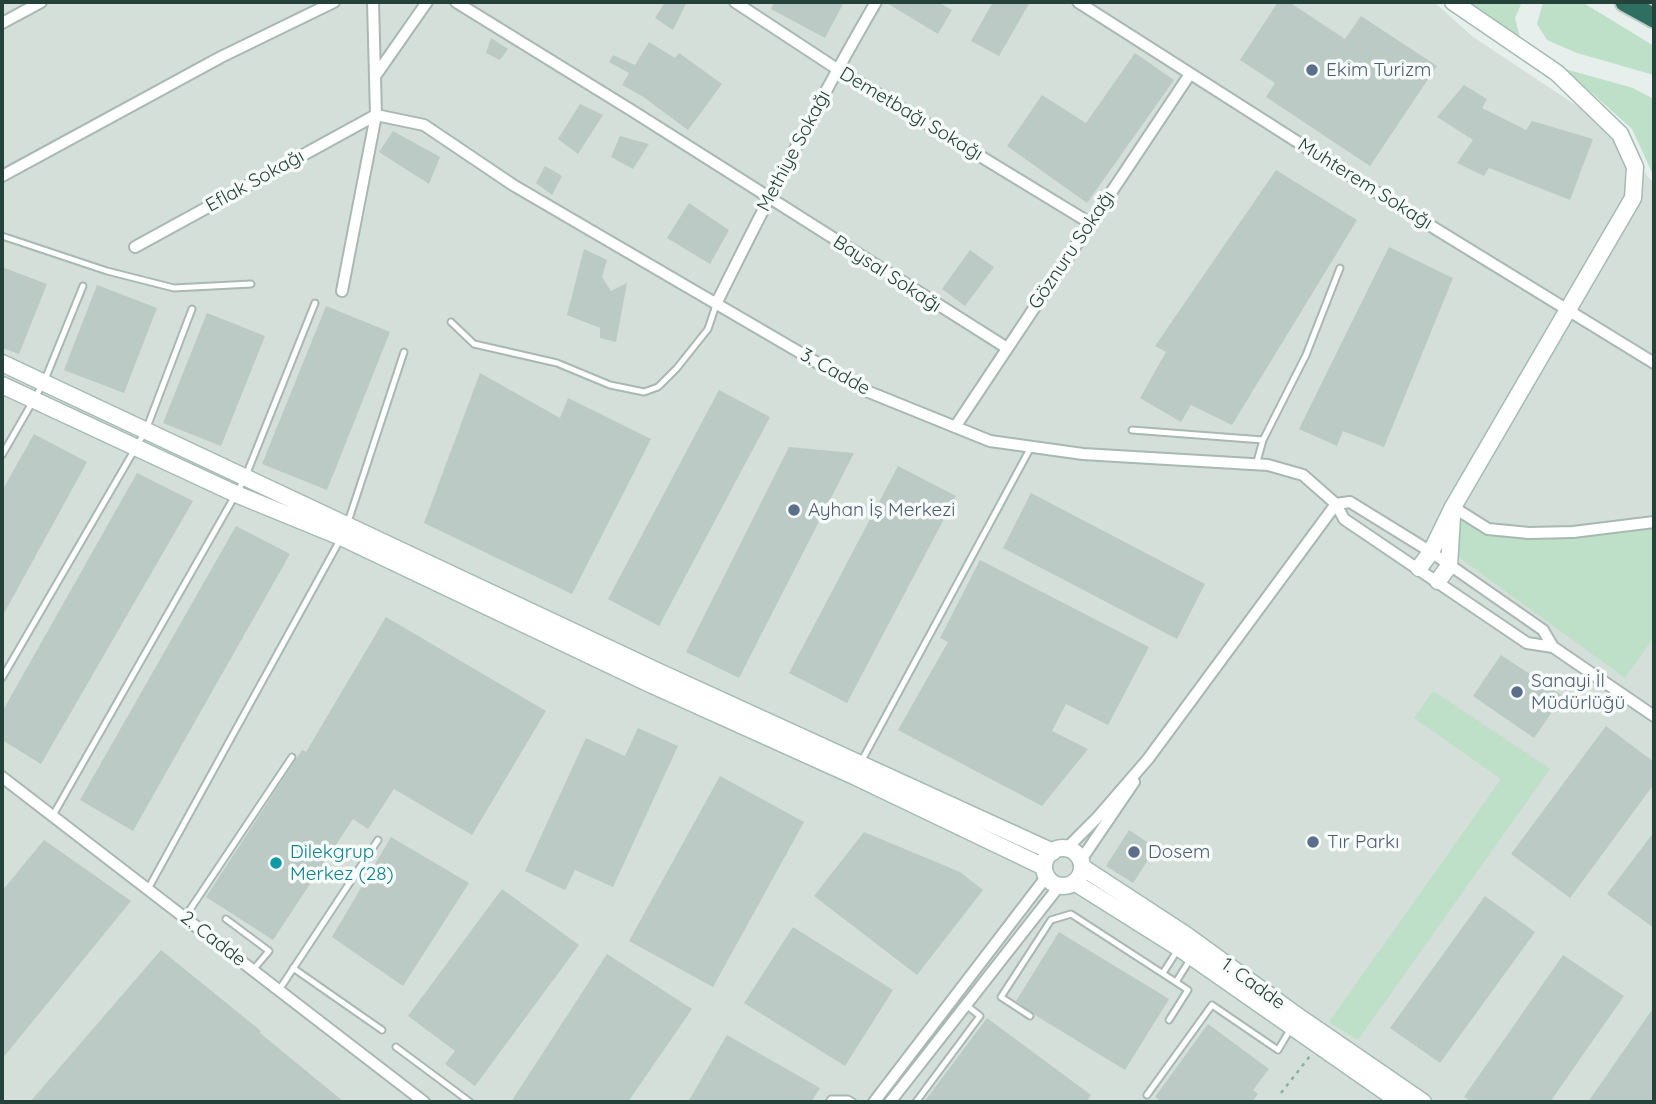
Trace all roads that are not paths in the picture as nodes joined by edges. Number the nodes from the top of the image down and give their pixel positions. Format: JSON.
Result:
{"nodes":[{"id":1,"x":41,"y":2,"type":"edge"},
{"id":2,"x":334,"y":2,"type":"edge"},
{"id":3,"x":373,"y":2,"type":"edge"},
{"id":4,"x":427,"y":2,"type":"edge"},
{"id":5,"x":456,"y":2,"type":"edge"},
{"id":6,"x":734,"y":2,"type":"edge"},
{"id":7,"x":876,"y":2,"type":"edge"},
{"id":8,"x":1077,"y":2,"type":"edge"},
{"id":9,"x":1452,"y":2,"type":"edge"},
{"id":10,"x":1625,"y":2,"type":"edge"},
{"id":11,"x":1654,"y":18,"type":"edge"},
{"id":12,"x":2,"y":23,"type":"edge"},
{"id":13,"x":837,"y":69,"type":"junction"},
{"id":14,"x":1190,"y":74,"type":"junction"},
{"id":15,"x":376,"y":75,"type":"junction"},
{"id":16,"x":376,"y":115,"type":"junction"},
{"id":17,"x":2,"y":176,"type":"edge"},
{"id":18,"x":768,"y":199,"type":"junction"},
{"id":19,"x":1090,"y":223,"type":"junction"},
{"id":20,"x":2,"y":236,"type":"edge"},
{"id":21,"x":135,"y":247,"type":"dead end"},
{"id":22,"x":1340,"y":268,"type":"dead end"},
{"id":23,"x":251,"y":284,"type":"dead end"},
{"id":24,"x":83,"y":286,"type":"dead end"},
{"id":25,"x":342,"y":290,"type":"dead end"},
{"id":26,"x":315,"y":303,"type":"dead end"},
{"id":27,"x":716,"y":304,"type":"junction"},
{"id":28,"x":192,"y":309,"type":"dead end"},
{"id":29,"x":1569,"y":310,"type":"junction"},
{"id":30,"x":451,"y":322,"type":"dead end"},
{"id":31,"x":1007,"y":348,"type":"junction"},
{"id":32,"x":404,"y":352,"type":"dead end"},
{"id":33,"x":2,"y":363,"type":"edge"},
{"id":34,"x":1654,"y":363,"type":"edge"},
{"id":35,"x":44,"y":382,"type":"junction"},
{"id":36,"x":2,"y":385,"type":"edge"},
{"id":37,"x":35,"y":399,"type":"junction"},
{"id":38,"x":955,"y":427,"type":"junction"},
{"id":39,"x":146,"y":430,"type":"junction"},
{"id":40,"x":1132,"y":430,"type":"dead end"},
{"id":41,"x":1263,"y":440,"type":"junction"},
{"id":42,"x":136,"y":447,"type":"junction"},
{"id":43,"x":1031,"y":447,"type":"junction"},
{"id":44,"x":2,"y":455,"type":"edge"},
{"id":45,"x":1256,"y":465,"type":"junction"},
{"id":46,"x":245,"y":478,"type":"junction"},
{"id":47,"x":236,"y":494,"type":"junction"},
{"id":48,"x":1336,"y":504,"type":"junction"},
{"id":49,"x":1453,"y":507,"type":"junction"},
{"id":50,"x":1654,"y":522,"type":"edge"},
{"id":51,"x":345,"y":530,"type":"junction"},
{"id":52,"x":1430,"y":552,"type":"junction"},
{"id":53,"x":1449,"y":566,"type":"junction"},
{"id":54,"x":1419,"y":568,"type":"junction"},
{"id":55,"x":1438,"y":581,"type":"junction"},
{"id":56,"x":1553,"y":647,"type":"junction"},
{"id":57,"x":2,"y":678,"type":"edge"},
{"id":58,"x":1654,"y":716,"type":"edge"},
{"id":59,"x":292,"y":757,"type":"dead end"},
{"id":60,"x":1148,"y":759,"type":"junction"},
{"id":61,"x":857,"y":771,"type":"junction"},
{"id":62,"x":2,"y":777,"type":"edge"},
{"id":63,"x":52,"y":817,"type":"junction"},
{"id":64,"x":378,"y":840,"type":"dead end"},
{"id":65,"x":1060,"y":850,"type":"junction"},
{"id":66,"x":1082,"y":864,"type":"junction"},
{"id":67,"x":1056,"y":878,"type":"junction"},
{"id":68,"x":148,"y":889,"type":"junction"},
{"id":69,"x":185,"y":917,"type":"junction"},
{"id":70,"x":226,"y":919,"type":"dead end"},
{"id":71,"x":1189,"y":946,"type":"junction"},
{"id":72,"x":293,"y":968,"type":"junction"},
{"id":73,"x":253,"y":970,"type":"junction"},
{"id":74,"x":1163,"y":973,"type":"junction"},
{"id":75,"x":1176,"y":982,"type":"junction"},
{"id":76,"x":279,"y":990,"type":"junction"},
{"id":77,"x":955,"y":996,"type":"junction"},
{"id":78,"x":966,"y":1005,"type":"junction"},
{"id":79,"x":1030,"y":1016,"type":"dead end"},
{"id":80,"x":1169,"y":1020,"type":"dead end"},
{"id":81,"x":1295,"y":1022,"type":"junction"},
{"id":82,"x":382,"y":1030,"type":"dead end"},
{"id":83,"x":396,"y":1047,"type":"dead end"},
{"id":84,"x":1147,"y":1095,"type":"dead end"},
{"id":85,"x":424,"y":1102,"type":"edge"},
{"id":86,"x":470,"y":1102,"type":"edge"},
{"id":87,"x":829,"y":1102,"type":"edge"},
{"id":88,"x":853,"y":1102,"type":"edge"},
{"id":89,"x":874,"y":1102,"type":"edge"},
{"id":90,"x":890,"y":1102,"type":"edge"},
{"id":91,"x":916,"y":1102,"type":"edge"},
{"id":92,"x":1400,"y":1102,"type":"edge"},
{"id":93,"x":1423,"y":1102,"type":"edge"}],
"edges":[{"from":1,"to":12,"type":"street"},
{"from":2,"to":17,"type":"street"},
{"from":3,"to":15,"type":"street"},
{"from":4,"to":15,"type":"street"},
{"from":5,"to":18,"type":"street","name":"Baysal Sokağı"},
{"from":6,"to":13,"type":"street","name":"Demetbağı Sokağı"},
{"from":7,"to":13,"type":"street","name":"Methiye Sokağı"},
{"from":8,"to":14,"type":"street","name":"Muhterem Sokağı"},
{"from":9,"to":29,"type":"street"},
{"from":10,"to":11,"type":"highway"},
{"from":13,"to":18,"type":"street","name":"Methiye Sokağı"},
{"from":13,"to":19,"type":"street","name":"Demetbağı Sokağı"},
{"from":14,"to":19,"type":"street","name":"Göznuru Sokağı"},
{"from":14,"to":29,"type":"street","name":"Muhterem Sokağı"},
{"from":15,"to":16,"type":"street"},
{"from":16,"to":21,"type":"street","name":"Eflak Sokağı"},
{"from":16,"to":25,"type":"street"},
{"from":16,"to":27,"type":"street","name":"3. Cadde"},
{"from":18,"to":27,"type":"street","name":"Methiye Sokağı"},
{"from":18,"to":31,"type":"street","name":"Baysal Sokağı"},
{"from":19,"to":31,"type":"street","name":"Göznuru Sokağı"},
{"from":20,"to":23,"type":"lane"},
{"from":22,"to":41,"type":"lane"},
{"from":24,"to":35,"type":"lane"},
{"from":26,"to":46,"type":"lane"},
{"from":27,"to":30,"type":"lane"},
{"from":27,"to":38,"type":"street","name":"3. Cadde"},
{"from":28,"to":39,"type":"lane"},
{"from":29,"to":34,"type":"street","name":"Muhterem Sokağı"},
{"from":29,"to":49,"type":"street"},
{"from":31,"to":38,"type":"street","name":"Göznuru Sokağı"},
{"from":32,"to":51,"type":"lane"},
{"from":33,"to":35,"type":"street"},
{"from":35,"to":37,"type":"lane"},
{"from":35,"to":39,"type":"street"},
{"from":36,"to":37,"type":"street"},
{"from":37,"to":42,"type":"street"},
{"from":37,"to":44,"type":"lane"},
{"from":38,"to":43,"type":"street","name":"3. Cadde"},
{"from":39,"to":42,"type":"lane"},
{"from":39,"to":46,"type":"street"},
{"from":40,"to":41,"type":"lane"},
{"from":41,"to":45,"type":"lane"},
{"from":42,"to":47,"type":"street"},
{"from":42,"to":57,"type":"lane"},
{"from":43,"to":45,"type":"street","name":"3. Cadde"},
{"from":43,"to":61,"type":"lane"},
{"from":45,"to":48,"type":"street","name":"3. Cadde"},
{"from":46,"to":47,"type":"lane"},
{"from":46,"to":51,"type":"street"},
{"from":47,"to":51,"type":"street"},
{"from":47,"to":63,"type":"lane"},
{"from":48,"to":52,"type":"street"},
{"from":48,"to":54,"type":"street","name":"3. Cadde"},
{"from":48,"to":60,"type":"street"},
{"from":49,"to":50,"type":"street"},
{"from":49,"to":52,"type":"street"},
{"from":49,"to":53,"type":"street"},
{"from":51,"to":61,"type":"street"},
{"from":51,"to":68,"type":"lane"},
{"from":52,"to":53,"type":"street"},
{"from":52,"to":54,"type":"street"},
{"from":53,"to":55,"type":"street"},
{"from":53,"to":56,"type":"street"},
{"from":54,"to":55,"type":"street","name":"3. Cadde"},
{"from":55,"to":56,"type":"street","name":"3. Cadde"},
{"from":56,"to":58,"type":"street"},
{"from":59,"to":69,"type":"lane"},
{"from":60,"to":65,"type":"street"},
{"from":60,"to":66,"type":"street"},
{"from":61,"to":65,"type":"street","name":"1. Cadde"},
{"from":61,"to":67,"type":"street","name":"1. Cadde"},
{"from":62,"to":63,"type":"street","name":"2. Cadde"},
{"from":63,"to":68,"type":"street","name":"2. Cadde"},
{"from":64,"to":72,"type":"lane"},
{"from":65,"to":66,"type":"street","name":"1. Cadde"},
{"from":65,"to":67,"type":"street"},
{"from":66,"to":67,"type":"street"},
{"from":66,"to":71,"type":"street","name":"1. Cadde"},
{"from":67,"to":71,"type":"street","name":"1. Cadde"},
{"from":67,"to":77,"type":"street"},
{"from":67,"to":78,"type":"street"},
{"from":68,"to":69,"type":"street","name":"2. Cadde"},
{"from":69,"to":73,"type":"street","name":"2. Cadde"},
{"from":70,"to":73,"type":"lane"},
{"from":71,"to":74,"type":"lane"},
{"from":71,"to":75,"type":"lane"},
{"from":71,"to":81,"type":"street","name":"1. Cadde"},
{"from":72,"to":76,"type":"lane"},
{"from":72,"to":82,"type":"lane"},
{"from":73,"to":76,"type":"street","name":"2. Cadde"},
{"from":74,"to":75,"type":"lane"},
{"from":74,"to":79,"type":"lane"},
{"from":75,"to":80,"type":"lane"},
{"from":76,"to":85,"type":"street","name":"2. Cadde"},
{"from":77,"to":78,"type":"street"},
{"from":77,"to":89,"type":"street"},
{"from":78,"to":90,"type":"street"},
{"from":78,"to":91,"type":"lane"},
{"from":81,"to":84,"type":"lane"},
{"from":81,"to":92,"type":"street","name":"1. Cadde"},
{"from":81,"to":93,"type":"street","name":"1. Cadde"},
{"from":83,"to":86,"type":"lane"},
{"from":87,"to":88,"type":"lane"}]}
